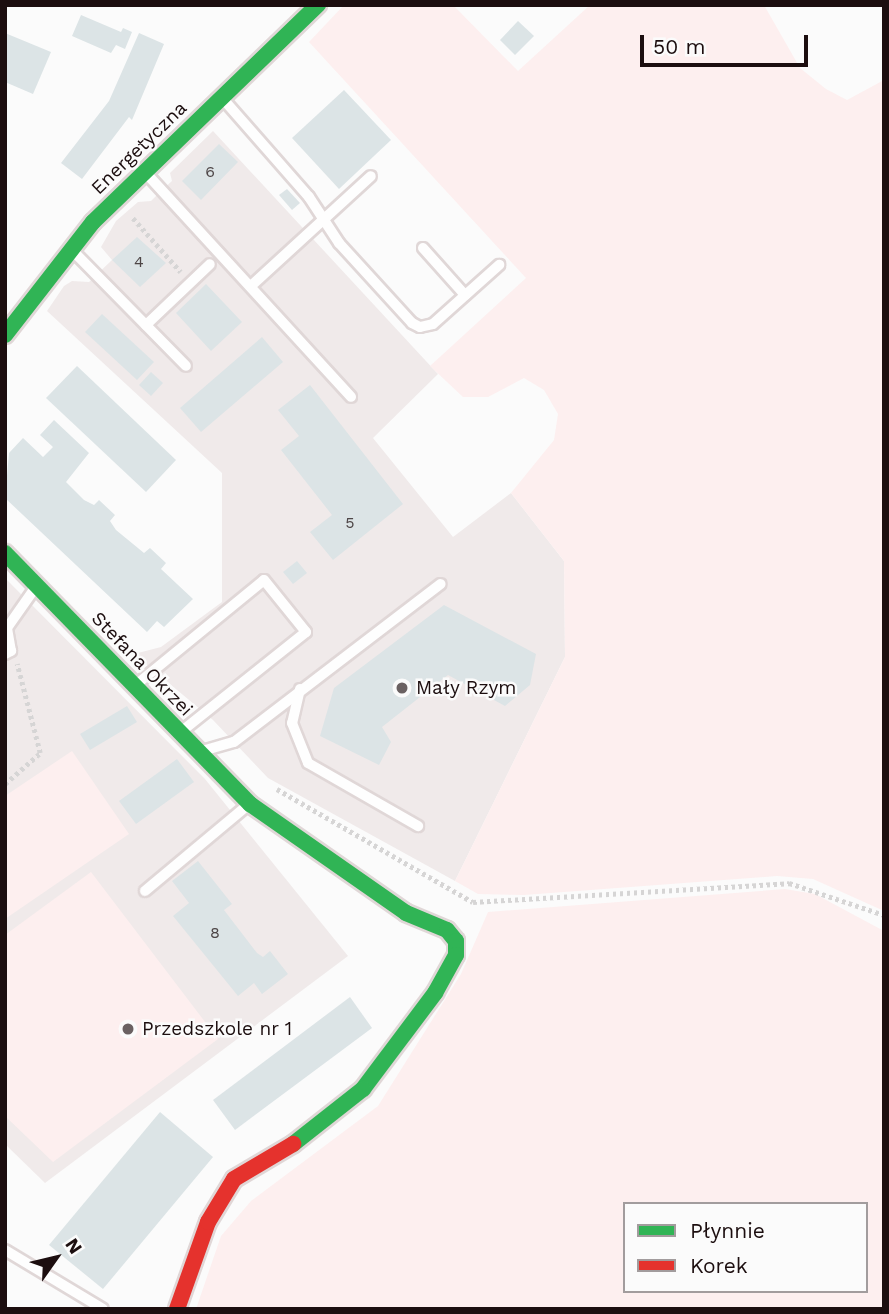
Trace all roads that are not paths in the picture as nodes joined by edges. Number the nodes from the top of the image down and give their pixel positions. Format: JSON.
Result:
{"nodes":[{"id":1,"x":318,"y":5,"type":"edge"},
{"id":2,"x":221,"y":97,"type":"junction"},
{"id":3,"x":145,"y":172,"type":"junction"},
{"id":4,"x":371,"y":176,"type":"dead end"},
{"id":5,"x":323,"y":219,"type":"junction"},
{"id":6,"x":69,"y":248,"type":"junction"},
{"id":7,"x":423,"y":248,"type":"dead end"},
{"id":8,"x":210,"y":264,"type":"dead end"},
{"id":9,"x":499,"y":265,"type":"dead end"},
{"id":10,"x":252,"y":285,"type":"junction"},
{"id":11,"x":465,"y":295,"type":"junction"},
{"id":12,"x":146,"y":324,"type":"junction"},
{"id":13,"x":5,"y":335,"type":"edge"},
{"id":14,"x":186,"y":366,"type":"dead end"},
{"id":15,"x":351,"y":397,"type":"dead end"},
{"id":16,"x":5,"y":553,"type":"edge"},
{"id":17,"x":440,"y":584,"type":"dead end"},
{"id":18,"x":37,"y":586,"type":"junction"},
{"id":19,"x":6,"y":627,"type":"edge"},
{"id":20,"x":8,"y":652,"type":"edge"},
{"id":21,"x":135,"y":686,"type":"junction"},
{"id":22,"x":300,"y":689,"type":"junction"},
{"id":23,"x":180,"y":732,"type":"junction"},
{"id":24,"x":199,"y":752,"type":"junction"},
{"id":25,"x":250,"y":804,"type":"junction"},
{"id":26,"x":418,"y":825,"type":"dead end"},
{"id":27,"x":145,"y":891,"type":"dead end"},
{"id":28,"x":5,"y":1251,"type":"edge"},
{"id":29,"x":103,"y":1309,"type":"edge"},
{"id":30,"x":177,"y":1309,"type":"edge"}],
"edges":[{"from":1,"to":2,"type":"street","name":"Energetyczna"},
{"from":2,"to":3,"type":"street","name":"Energetyczna"},
{"from":2,"to":5,"type":"lane"},
{"from":3,"to":6,"type":"street","name":"Energetyczna"},
{"from":3,"to":10,"type":"lane"},
{"from":4,"to":5,"type":"lane"},
{"from":5,"to":10,"type":"lane"},
{"from":5,"to":11,"type":"lane"},
{"from":6,"to":12,"type":"lane"},
{"from":6,"to":13,"type":"street","name":"Energetyczna"},
{"from":7,"to":11,"type":"lane"},
{"from":8,"to":12,"type":"lane"},
{"from":9,"to":11,"type":"lane"},
{"from":10,"to":15,"type":"lane"},
{"from":12,"to":14,"type":"lane"},
{"from":16,"to":18,"type":"street","name":"Stefana Okrzei"},
{"from":17,"to":22,"type":"lane"},
{"from":18,"to":19,"type":"lane"},
{"from":18,"to":21,"type":"street","name":"Stefana Okrzei"},
{"from":19,"to":20,"type":"lane"},
{"from":21,"to":23,"type":"street","name":"Stefana Okrzei"},
{"from":21,"to":23,"type":"lane"},
{"from":22,"to":24,"type":"lane"},
{"from":22,"to":26,"type":"lane"},
{"from":23,"to":24,"type":"street","name":"Stefana Okrzei"},
{"from":24,"to":25,"type":"street","name":"Stefana Okrzei"},
{"from":25,"to":27,"type":"lane"},
{"from":25,"to":30,"type":"street","name":"Stefana Okrzei"},
{"from":28,"to":29,"type":"lane"}]}
